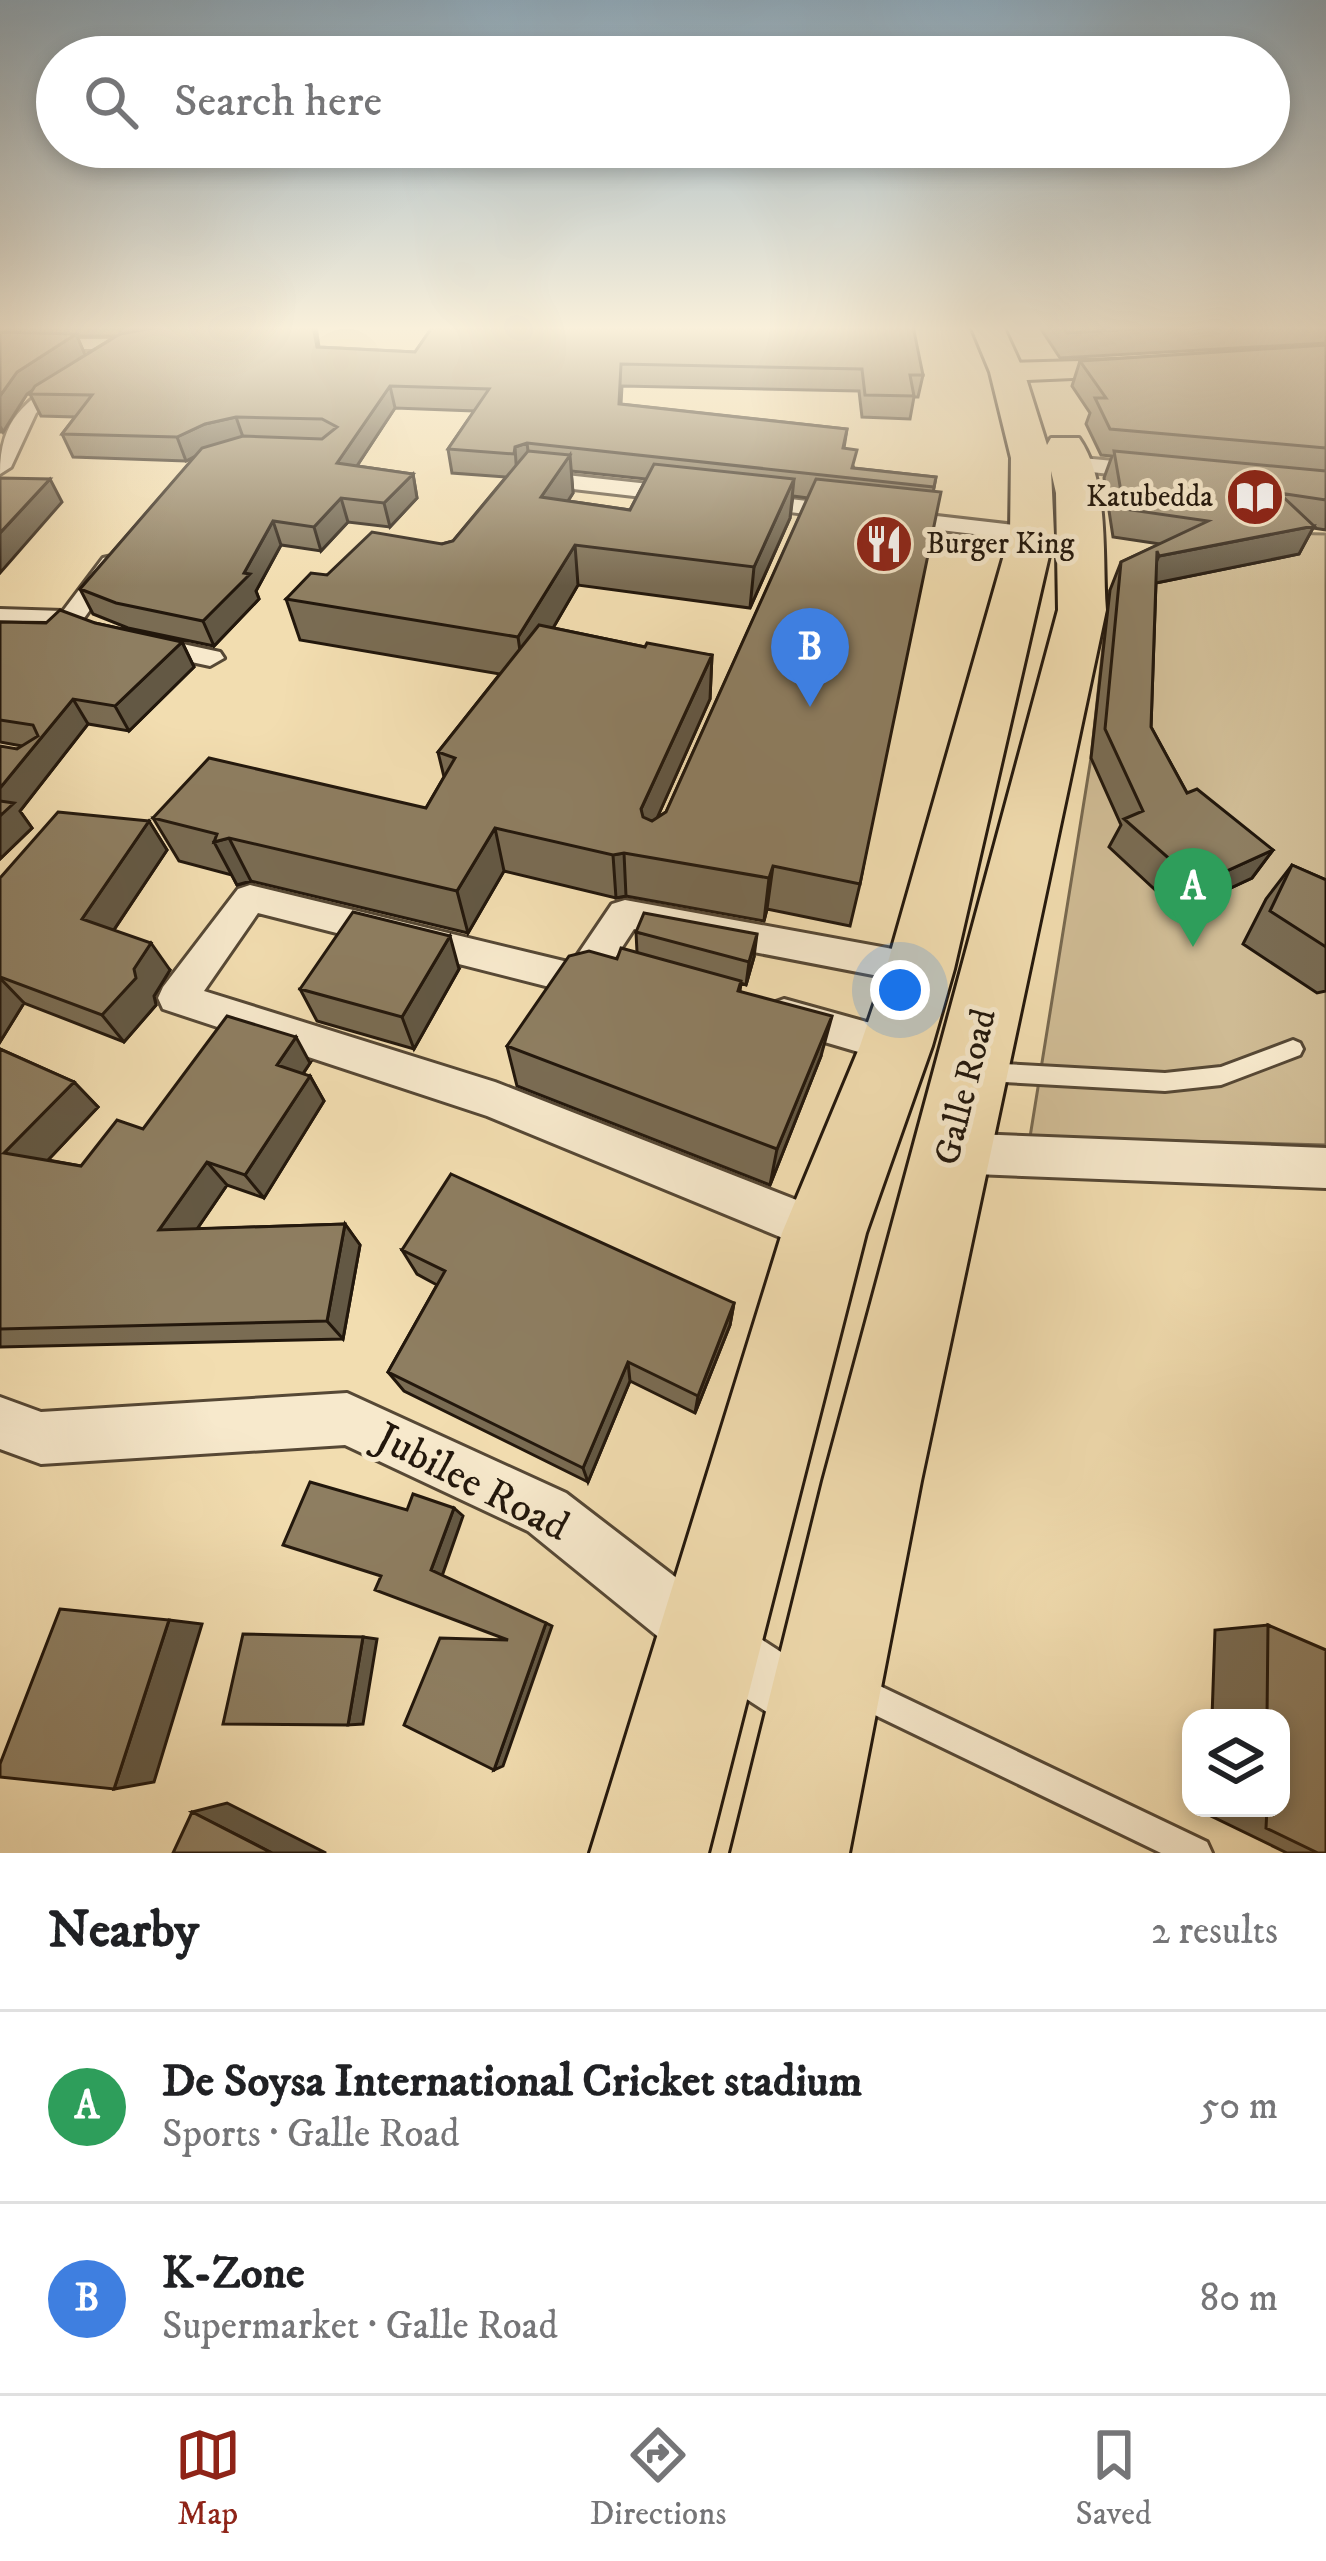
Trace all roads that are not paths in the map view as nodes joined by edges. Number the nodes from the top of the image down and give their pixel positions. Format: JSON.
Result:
{"nodes":[{"id":1,"x":26,"y":412,"type":"edge"},
{"id":2,"x":1023,"y":412,"type":"edge"},
{"id":3,"x":1045,"y":412,"type":"edge"},
{"id":4,"x":7,"y":436,"type":"edge"},
{"id":5,"x":1071,"y":464,"type":"junction"},
{"id":6,"x":0,"y":467,"type":"edge"},
{"id":7,"x":1187,"y":475,"type":"edge"},
{"id":8,"x":522,"y":486,"type":"edge"},
{"id":9,"x":1032,"y":534,"type":"junction"},
{"id":10,"x":125,"y":547,"type":"edge"},
{"id":11,"x":0,"y":617,"type":"edge"},
{"id":12,"x":94,"y":629,"type":"junction"},
{"id":13,"x":210,"y":658,"type":"dead end"},
{"id":14,"x":626,"y":971,"type":"edge"},
{"id":15,"x":581,"y":980,"type":"junction"},
{"id":16,"x":738,"y":1003,"type":"edge"},
{"id":17,"x":909,"y":1005,"type":"junction"},
{"id":18,"x":975,"y":1049,"type":"junction"},
{"id":19,"x":1293,"y":1049,"type":"dead end"},
{"id":20,"x":950,"y":1153,"type":"junction"},
{"id":21,"x":1326,"y":1168,"type":"edge"},
{"id":22,"x":824,"y":1233,"type":"junction"},
{"id":23,"x":0,"y":1423,"type":"edge"},
{"id":24,"x":709,"y":1640,"type":"junction"},
{"id":25,"x":825,"y":1695,"type":"junction"},
{"id":26,"x":1147,"y":1841,"type":"edge"},
{"id":27,"x":649,"y":1853,"type":"edge"},
{"id":28,"x":790,"y":1853,"type":"edge"},
{"id":29,"x":1196,"y":1853,"type":"edge"}],
"edges":[{"from":1,"to":4,"type":"street"},
{"from":2,"to":9,"type":"highway"},
{"from":3,"to":5,"type":"highway","name":"Galle Road"},
{"from":4,"to":6,"type":"street"},
{"from":5,"to":7,"type":"street"},
{"from":5,"to":18,"type":"highway","name":"Galle Road"},
{"from":8,"to":9,"type":"street"},
{"from":9,"to":17,"type":"highway"},
{"from":10,"to":12,"type":"street"},
{"from":11,"to":12,"type":"street"},
{"from":12,"to":13,"type":"street"},
{"from":14,"to":15,"type":"street"},
{"from":15,"to":17,"type":"street"},
{"from":15,"to":22,"type":"street"},
{"from":16,"to":17,"type":"street"},
{"from":17,"to":18,"type":"highway"},
{"from":17,"to":22,"type":"highway"},
{"from":18,"to":19,"type":"lane"},
{"from":18,"to":20,"type":"highway","name":"Galle Road"},
{"from":20,"to":21,"type":"street"},
{"from":20,"to":25,"type":"highway","name":"Galle Road"},
{"from":22,"to":24,"type":"highway"},
{"from":23,"to":24,"type":"street","name":"Jubilee Road"},
{"from":24,"to":25,"type":"street","name":"Jubilee Road"},
{"from":24,"to":27,"type":"highway"},
{"from":25,"to":26,"type":"lane"},
{"from":25,"to":28,"type":"highway","name":"Galle Road"},
{"from":26,"to":29,"type":"lane"}]}
